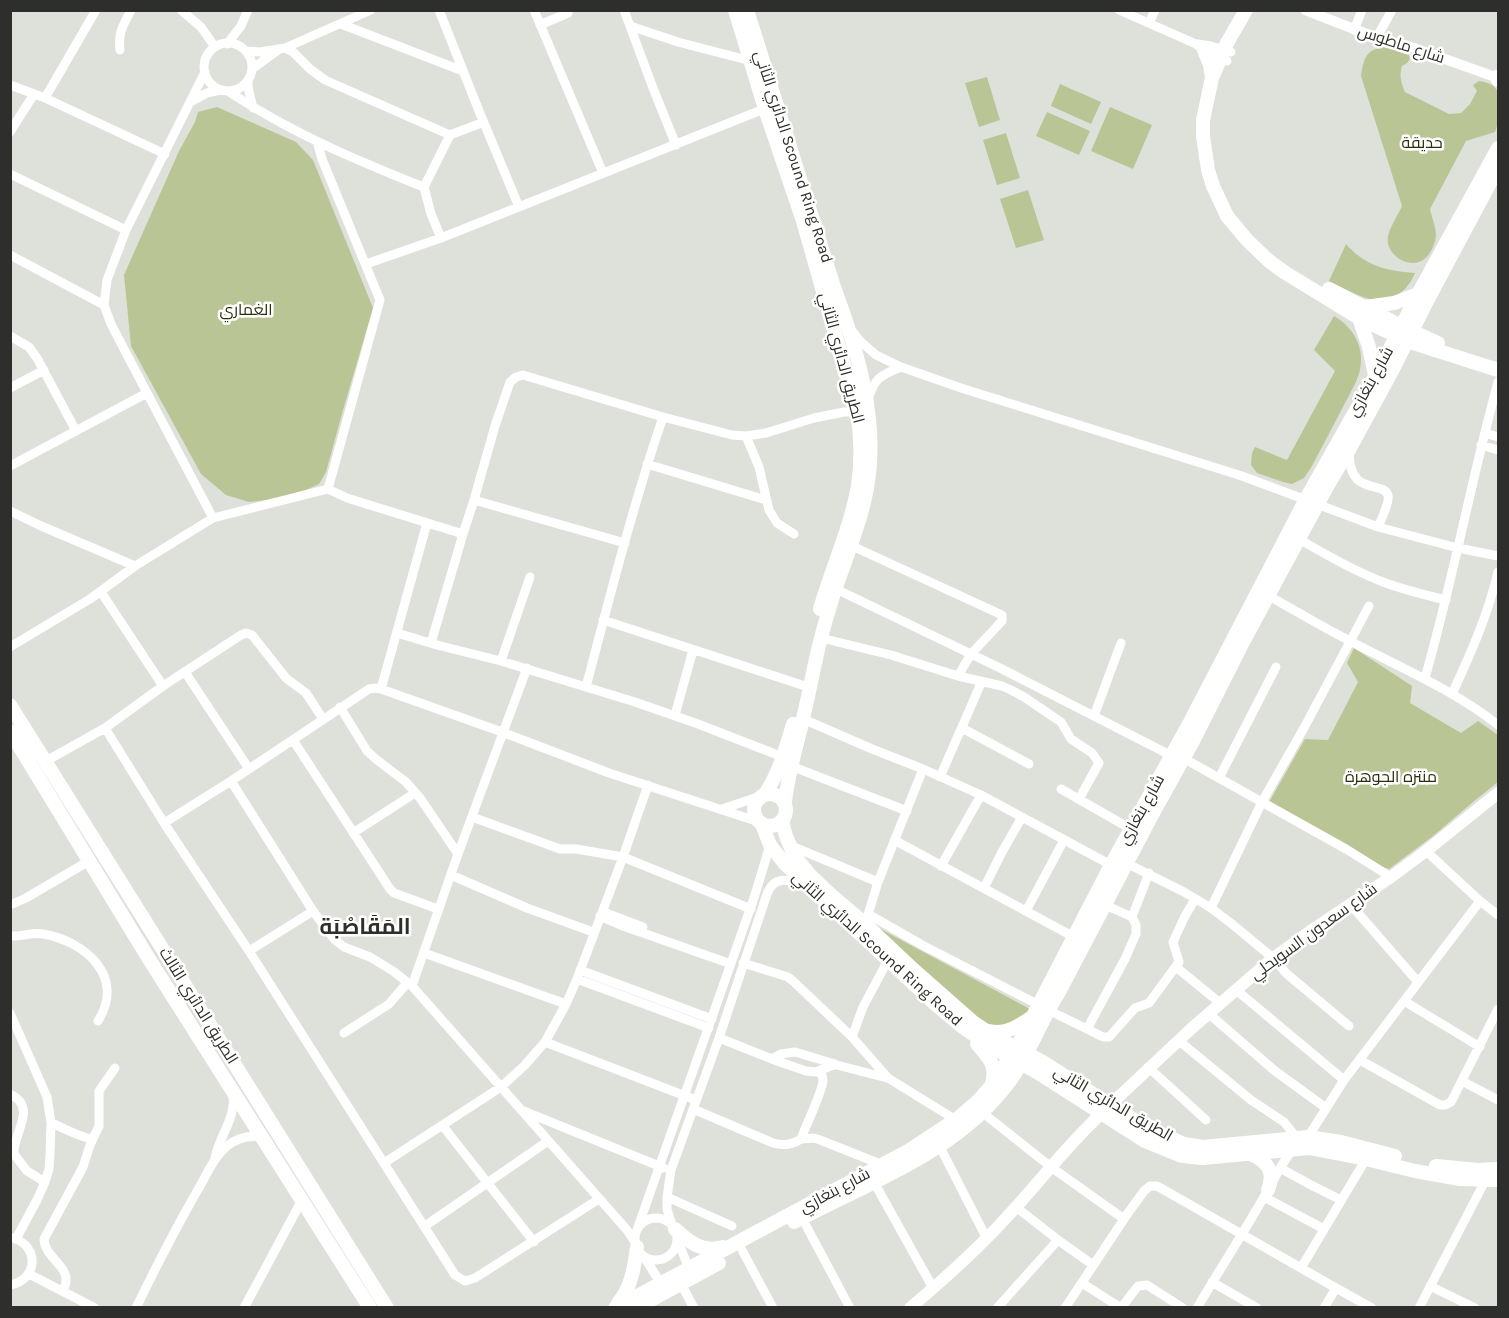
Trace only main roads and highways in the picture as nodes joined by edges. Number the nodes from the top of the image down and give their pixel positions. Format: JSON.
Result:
{"nodes":[{"id":1,"x":735,"y":10,"type":"edge"},
{"id":2,"x":747,"y":10,"type":"edge"},
{"id":3,"x":1246,"y":10,"type":"edge"},
{"id":4,"x":1255,"y":10,"type":"edge"},
{"id":5,"x":1216,"y":51,"type":"junction"},
{"id":6,"x":771,"y":107,"type":"junction"},
{"id":7,"x":1498,"y":148,"type":"edge"},
{"id":8,"x":1498,"y":168,"type":"edge"},
{"id":9,"x":829,"y":292,"type":"junction"},
{"id":10,"x":1421,"y":299,"type":"junction"},
{"id":11,"x":1362,"y":312,"type":"junction"},
{"id":12,"x":1404,"y":334,"type":"junction"},
{"id":13,"x":1438,"y":348,"type":"junction"},
{"id":14,"x":1498,"y":364,"type":"edge"},
{"id":15,"x":1498,"y":370,"type":"edge"},
{"id":16,"x":1392,"y":372,"type":"junction"},
{"id":17,"x":860,"y":373,"type":"joint"},
{"id":18,"x":1375,"y":375,"type":"junction"},
{"id":19,"x":864,"y":409,"type":"junction"},
{"id":20,"x":1312,"y":502,"type":"junction"},
{"id":21,"x":10,"y":705,"type":"edge"},
{"id":22,"x":800,"y":714,"type":"junction"},
{"id":23,"x":10,"y":731,"type":"edge"},
{"id":24,"x":1178,"y":757,"type":"junction"},
{"id":25,"x":787,"y":761,"type":"junction"},
{"id":26,"x":1498,"y":793,"type":"edge"},
{"id":27,"x":763,"y":795,"type":"junction"},
{"id":28,"x":785,"y":802,"type":"junction"},
{"id":29,"x":782,"y":821,"type":"junction"},
{"id":30,"x":760,"y":823,"type":"junction"},
{"id":31,"x":123,"y":885,"type":"junction"},
{"id":32,"x":110,"y":894,"type":"junction"},
{"id":33,"x":863,"y":923,"type":"junction"},
{"id":34,"x":1040,"y":1010,"type":"junction"},
{"id":35,"x":964,"y":1028,"type":"junction"},
{"id":36,"x":982,"y":1028,"type":"junction"},
{"id":37,"x":1019,"y":1055,"type":"junction"},
{"id":38,"x":991,"y":1086,"type":"junction"},
{"id":39,"x":1106,"y":1109,"type":"junction"},
{"id":40,"x":1299,"y":1142,"type":"junction"},
{"id":41,"x":1250,"y":1154,"type":"junction"},
{"id":42,"x":1498,"y":1169,"type":"edge"},
{"id":43,"x":1492,"y":1181,"type":"edge"},
{"id":44,"x":1266,"y":1194,"type":"road end"},
{"id":45,"x":674,"y":1230,"type":"road end"},
{"id":46,"x":739,"y":1246,"type":"junction"},
{"id":47,"x":638,"y":1248,"type":"road end"},
{"id":48,"x":678,"y":1280,"type":"junction"},
{"id":49,"x":643,"y":1306,"type":"edge"},
{"id":50,"x":370,"y":1308,"type":"edge"},
{"id":51,"x":387,"y":1308,"type":"edge"},
{"id":52,"x":614,"y":1308,"type":"edge"},
{"id":53,"x":910,"y":1308,"type":"edge"}],
"edges":[{"from":1,"to":6,"type":"main road"},
{"from":2,"to":6,"type":"main road","name":"الدائري الثاني Scound Ring Road"},
{"from":3,"to":5,"type":"main road"},
{"from":4,"to":5,"type":"main road"},
{"from":5,"to":11,"type":"main road"},
{"from":5,"to":11,"type":"main road"},
{"from":6,"to":9,"type":"main road","name":"الدائري الثاني Scound Ring Road"},
{"from":7,"to":10,"type":"main road","name":"شارع بنغازي"},
{"from":8,"to":10,"type":"main road","name":"شارع بنغازي"},
{"from":9,"to":17,"type":"main road","name":"الدائري الثاني Scound Ring Road"},
{"from":9,"to":19,"type":"main road","name":"الطريق الدائري الثاني"},
{"from":10,"to":11,"type":"main road"},
{"from":10,"to":12,"type":"main road","name":"شارع بنغازي"},
{"from":10,"to":13,"type":"main road"},
{"from":11,"to":12,"type":"main road"},
{"from":11,"to":18,"type":"main road"},
{"from":12,"to":13,"type":"main road"},
{"from":12,"to":16,"type":"main road","name":"شارع بنغازي"},
{"from":12,"to":18,"type":"main road","name":"شارع بنغازي"},
{"from":13,"to":14,"type":"main road"},
{"from":13,"to":15,"type":"main road"},
{"from":13,"to":16,"type":"main road"},
{"from":16,"to":20,"type":"main road","name":"شارع بنغازي"},
{"from":17,"to":19,"type":"main road","name":"الطريق الدائري الثاني"},
{"from":18,"to":20,"type":"main road","name":"شارع بنغازي"},
{"from":19,"to":22,"type":"main road","name":"الطريق الدائري الثاني"},
{"from":19,"to":22,"type":"main road","name":"الطريق الدائري الثاني"},
{"from":20,"to":24,"type":"main road","name":"شارع بنغازي"},
{"from":20,"to":24,"type":"main road","name":"شارع بنغازي"},
{"from":21,"to":31,"type":"main road","name":"الطريق الدائري الثالث"},
{"from":22,"to":25,"type":"main road"},
{"from":23,"to":32,"type":"main road","name":"الطريق الدائري الثالث"},
{"from":24,"to":34,"type":"main road","name":"شارع بنغازي"},
{"from":24,"to":34,"type":"main road","name":"شارع بنغازي"},
{"from":25,"to":27,"type":"main road"},
{"from":25,"to":28,"type":"main road"},
{"from":26,"to":39,"type":"main road","name":"شارع سعدون السويحلي"},
{"from":27,"to":28,"type":"main road"},
{"from":27,"to":30,"type":"main road"},
{"from":28,"to":29,"type":"main road"},
{"from":29,"to":30,"type":"main road"},
{"from":29,"to":33,"type":"main road","name":"الدائري الثاني Scound Ring Road"},
{"from":30,"to":33,"type":"main road","name":"الدائري الثاني Scound Ring Road"},
{"from":31,"to":32,"type":"main road"},
{"from":31,"to":51,"type":"main road","name":"الطريق الدائري الثالث"},
{"from":32,"to":50,"type":"main road","name":"الطريق الدائري الثالث"},
{"from":33,"to":35,"type":"main road","name":"الدائري الثاني Scound Ring Road"},
{"from":33,"to":36,"type":"main road","name":"الدائري الثاني Scound Ring Road"},
{"from":34,"to":36,"type":"main road"},
{"from":34,"to":37,"type":"main road","name":"شارع بنغازي"},
{"from":35,"to":37,"type":"main road","name":"الدائري الثاني Scound Ring Road"},
{"from":35,"to":38,"type":"main road"},
{"from":36,"to":37,"type":"main road","name":"الدائري الثاني Scound Ring Road"},
{"from":37,"to":38,"type":"main road","name":"شارع بنغازي"},
{"from":37,"to":39,"type":"main road"},
{"from":37,"to":46,"type":"main road","name":"شارع بنغازي"},
{"from":38,"to":46,"type":"main road","name":"شارع بنغازي"},
{"from":39,"to":40,"type":"main road","name":"الطريق الدائري الثاني"},
{"from":39,"to":41,"type":"main road"},
{"from":39,"to":53,"type":"main road","name":"شارع سعدون السويحلي"},
{"from":40,"to":41,"type":"main road"},
{"from":40,"to":42,"type":"main road","name":"الطريق الدائري الثاني"},
{"from":40,"to":43,"type":"main road","name":"الطريق الدائري الثاني"},
{"from":41,"to":44,"type":"main road"},
{"from":45,"to":46,"type":"main road"},
{"from":46,"to":48,"type":"main road","name":"شارع بنغازي"},
{"from":47,"to":52,"type":"main road"},
{"from":48,"to":49,"type":"main road","name":"شارع بنغازي"},
{"from":48,"to":52,"type":"main road","name":"شارع بنغازي"}]}
